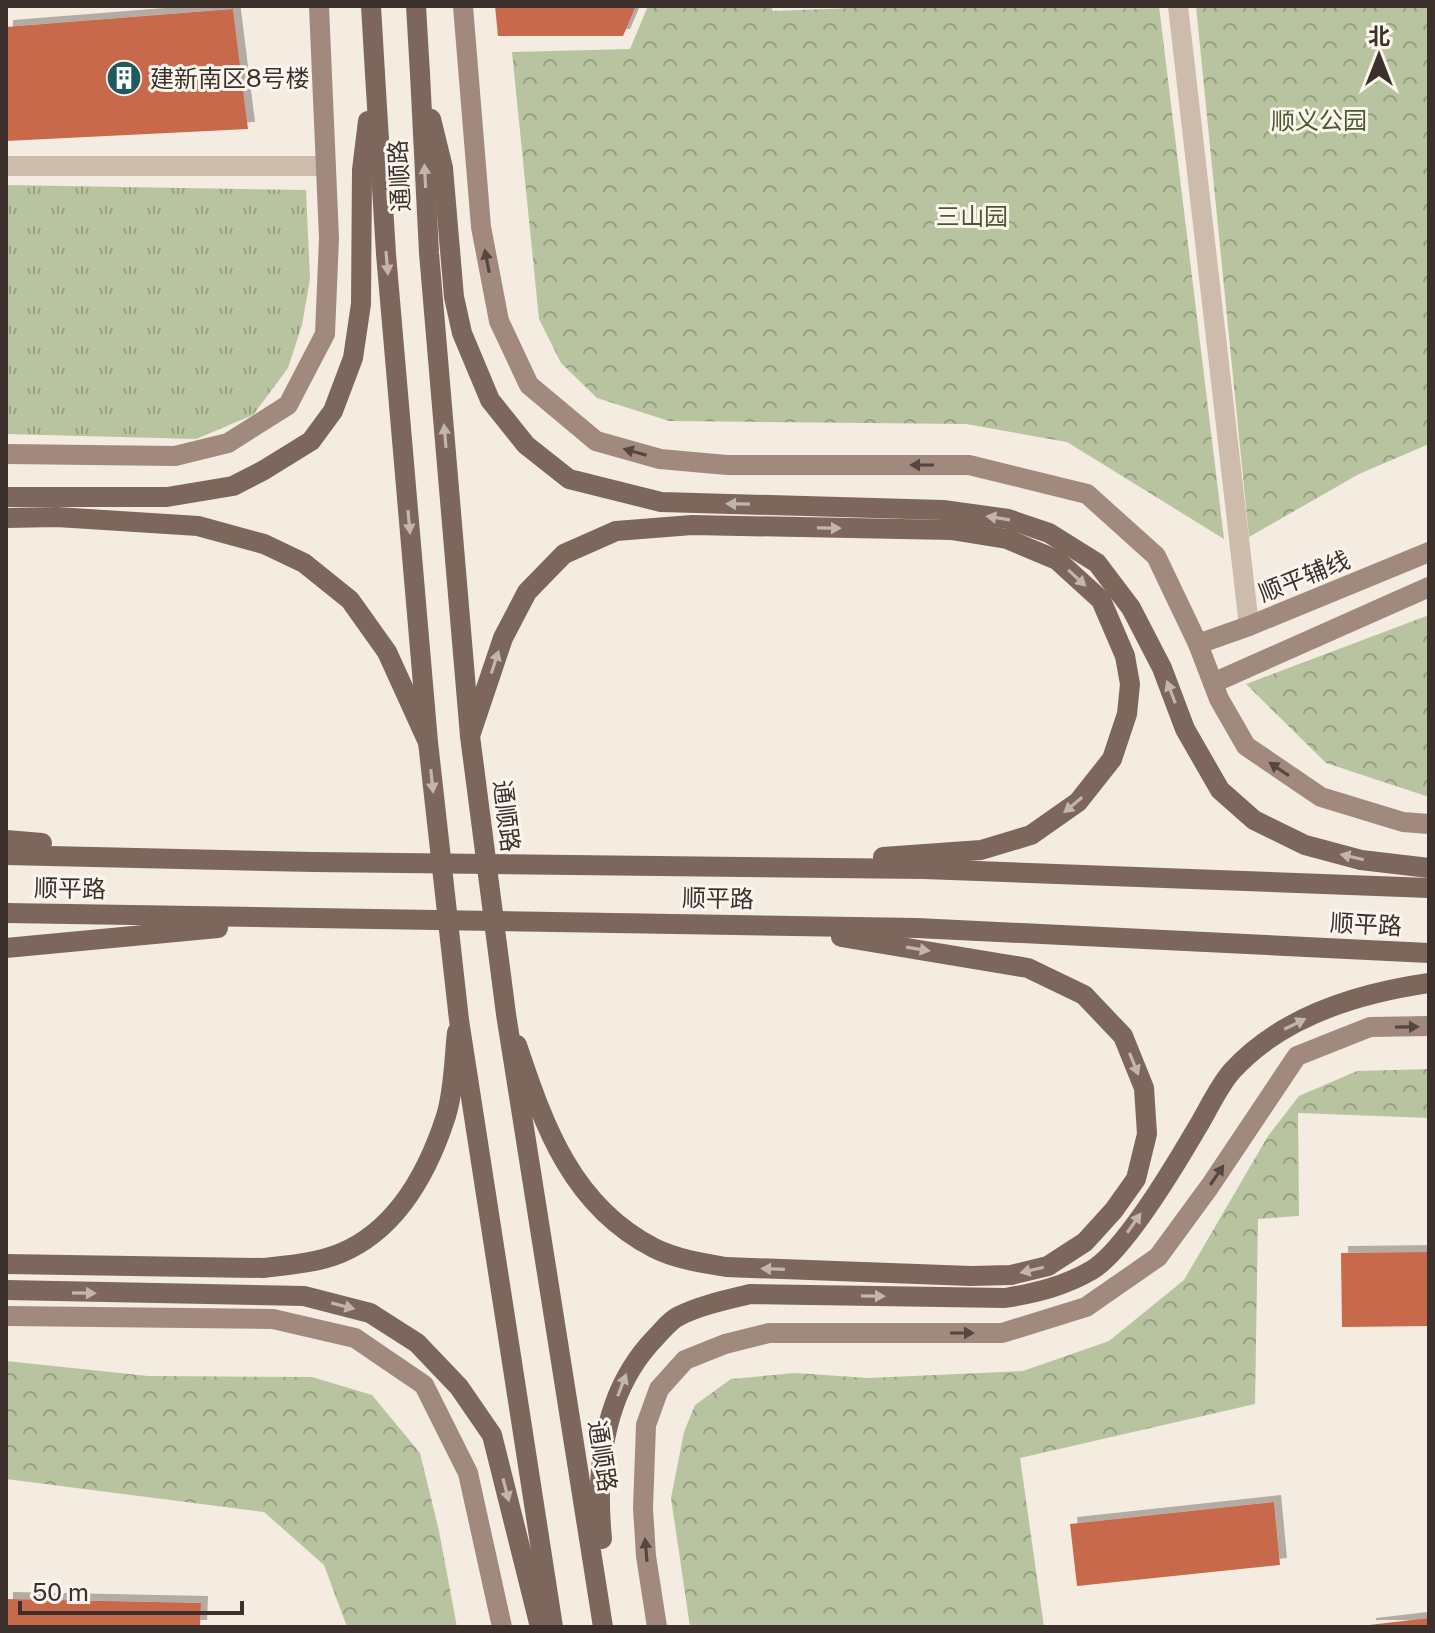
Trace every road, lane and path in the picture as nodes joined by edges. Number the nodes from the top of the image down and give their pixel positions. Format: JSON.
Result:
{"nodes":[{"id":1,"x":319,"y":6,"type":"edge"},
{"id":2,"x":371,"y":6,"type":"edge"},
{"id":3,"x":416,"y":6,"type":"edge"},
{"id":4,"x":463,"y":6,"type":"edge"},
{"id":5,"x":1178,"y":6,"type":"edge"},
{"id":6,"x":375,"y":74,"type":"junction"},
{"id":7,"x":420,"y":74,"type":"junction"},
{"id":8,"x":6,"y":166,"type":"edge"},
{"id":9,"x":326,"y":166,"type":"junction"},
{"id":10,"x":6,"y":454,"type":"edge"},
{"id":11,"x":6,"y":497,"type":"edge"},
{"id":12,"x":6,"y":518,"type":"edge"},
{"id":13,"x":1429,"y":552,"type":"edge"},
{"id":14,"x":1429,"y":587,"type":"edge"},
{"id":15,"x":1249,"y":626,"type":"junction"},
{"id":16,"x":1198,"y":644,"type":"junction"},
{"id":17,"x":1213,"y":683,"type":"junction"},
{"id":18,"x":470,"y":736,"type":"junction"},
{"id":19,"x":428,"y":742,"type":"junction"},
{"id":20,"x":1429,"y":824,"type":"edge"},
{"id":21,"x":6,"y":840,"type":"edge"},
{"id":22,"x":6,"y":855,"type":"edge"},
{"id":23,"x":261,"y":860,"type":"junction"},
{"id":24,"x":766,"y":866,"type":"junction"},
{"id":25,"x":1429,"y":868,"type":"edge"},
{"id":26,"x":1429,"y":888,"type":"edge"},
{"id":27,"x":6,"y":913,"type":"edge"},
{"id":28,"x":313,"y":919,"type":"junction"},
{"id":29,"x":730,"y":924,"type":"junction"},
{"id":30,"x":6,"y":948,"type":"edge"},
{"id":31,"x":1429,"y":953,"type":"edge"},
{"id":32,"x":1429,"y":983,"type":"edge"},
{"id":33,"x":506,"y":1014,"type":"junction"},
{"id":34,"x":459,"y":1020,"type":"junction"},
{"id":35,"x":1429,"y":1026,"type":"edge"},
{"id":36,"x":6,"y":1264,"type":"edge"},
{"id":37,"x":6,"y":1290,"type":"edge"},
{"id":38,"x":6,"y":1316,"type":"edge"},
{"id":39,"x":502,"y":1627,"type":"edge"},
{"id":40,"x":540,"y":1627,"type":"edge"},
{"id":41,"x":553,"y":1627,"type":"edge"},
{"id":42,"x":603,"y":1627,"type":"edge"},
{"id":43,"x":610,"y":1627,"type":"edge"},
{"id":44,"x":657,"y":1627,"type":"edge"}],
"edges":[{"from":1,"to":9,"type":"street"},
{"from":2,"to":6,"type":"main road","name":"通顺路"},
{"from":3,"to":7,"type":"main road","name":"通顺路"},
{"from":16,"to":4,"type":"street","one_way":true},
{"from":5,"to":15,"type":"street"},
{"from":6,"to":11,"type":"main road","bridge":true},
{"from":6,"to":19,"type":"main road","name":"通顺路","one_way":true,"bridge":true},
{"from":18,"to":7,"type":"main road","name":"通顺路","one_way":true,"bridge":true},
{"from":25,"to":7,"type":"main road","one_way":true,"bridge":true},
{"from":8,"to":9,"type":"street"},
{"from":9,"to":10,"type":"street"},
{"from":12,"to":19,"type":"main road"},
{"from":13,"to":15,"type":"street","name":"顺平辅线"},
{"from":14,"to":17,"type":"street"},
{"from":15,"to":16,"type":"street","name":"顺平辅线"},
{"from":16,"to":17,"type":"street"},
{"from":20,"to":17,"type":"street","one_way":true},
{"from":18,"to":24,"type":"main road","one_way":true},
{"from":18,"to":33,"type":"main road","name":"通顺路","bridge":true},
{"from":19,"to":34,"type":"main road","name":"通顺路","one_way":true,"bridge":true},
{"from":21,"to":23,"type":"main road"},
{"from":22,"to":23,"type":"main road","name":"顺平路"},
{"from":23,"to":24,"type":"main road","name":"顺平路","bridge":true},
{"from":24,"to":26,"type":"main road","name":"顺平路"},
{"from":27,"to":28,"type":"main road","name":"顺平路"},
{"from":28,"to":29,"type":"main road","name":"顺平路","bridge":true},
{"from":28,"to":30,"type":"main road"},
{"from":29,"to":31,"type":"main road","name":"顺平路"},
{"from":29,"to":33,"type":"main road","one_way":true,"bridge":true},
{"from":43,"to":32,"type":"main road","one_way":true,"bridge":true},
{"from":33,"to":42,"type":"main road","name":"通顺路","bridge":true},
{"from":34,"to":36,"type":"main road","bridge":true},
{"from":34,"to":41,"type":"main road","name":"通顺路","bridge":true},
{"from":44,"to":35,"type":"street","one_way":true},
{"from":37,"to":40,"type":"main road","one_way":true,"bridge":true},
{"from":38,"to":39,"type":"street"}]}
